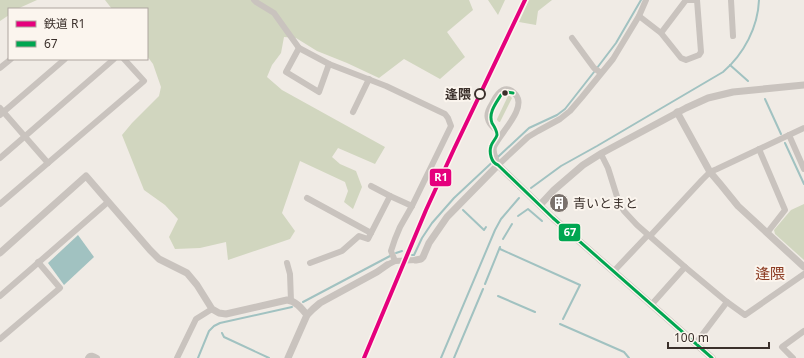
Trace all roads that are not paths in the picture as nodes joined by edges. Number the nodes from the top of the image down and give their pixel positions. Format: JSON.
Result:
{"nodes":[{"id":1,"x":254,"y":0,"type":"edge"},
{"id":2,"x":646,"y":0,"type":"edge"},
{"id":3,"x":731,"y":0,"type":"edge"},
{"id":4,"x":639,"y":16,"type":"junction"},
{"id":5,"x":661,"y":33,"type":"junction"},
{"id":6,"x":733,"y":36,"type":"dead end"},
{"id":7,"x":572,"y":38,"type":"dead end"},
{"id":8,"x":299,"y":48,"type":"junction"},
{"id":9,"x":10,"y":60,"type":"edge"},
{"id":10,"x":64,"y":60,"type":"edge"},
{"id":11,"x":113,"y":60,"type":"edge"},
{"id":12,"x":125,"y":60,"type":"edge"},
{"id":13,"x":329,"y":64,"type":"junction"},
{"id":14,"x":0,"y":67,"type":"edge"},
{"id":15,"x":601,"y":73,"type":"junction"},
{"id":16,"x":369,"y":79,"type":"junction"},
{"id":17,"x":804,"y":85,"type":"edge"},
{"id":18,"x":1,"y":112,"type":"edge"},
{"id":19,"x":353,"y":112,"type":"dead end"},
{"id":20,"x":676,"y":112,"type":"junction"},
{"id":21,"x":804,"y":128,"type":"edge"},
{"id":22,"x":789,"y":135,"type":"junction"},
{"id":23,"x":24,"y":137,"type":"junction"},
{"id":24,"x":759,"y":149,"type":"junction"},
{"id":25,"x":601,"y":154,"type":"junction"},
{"id":26,"x":0,"y":158,"type":"edge"},
{"id":27,"x":495,"y":161,"type":"junction"},
{"id":28,"x":48,"y":163,"type":"junction"},
{"id":29,"x":804,"y":169,"type":"edge"},
{"id":30,"x":710,"y":172,"type":"junction"},
{"id":31,"x":371,"y":186,"type":"dead end"},
{"id":32,"x":390,"y":196,"type":"junction"},
{"id":33,"x":307,"y":198,"type":"dead end"},
{"id":34,"x":108,"y":202,"type":"junction"},
{"id":35,"x":0,"y":204,"type":"edge"},
{"id":36,"x":540,"y":205,"type":"junction"},
{"id":37,"x":412,"y":206,"type":"junction"},
{"id":38,"x":371,"y":233,"type":"junction"},
{"id":39,"x":767,"y":233,"type":"junction"},
{"id":40,"x":649,"y":236,"type":"junction"},
{"id":41,"x":0,"y":253,"type":"edge"},
{"id":42,"x":416,"y":260,"type":"joint"},
{"id":43,"x":395,"y":261,"type":"junction"},
{"id":44,"x":38,"y":262,"type":"junction"},
{"id":45,"x":286,"y":263,"type":"dead end"},
{"id":46,"x":310,"y":263,"type":"dead end"},
{"id":47,"x":387,"y":265,"type":"joint"},
{"id":48,"x":684,"y":267,"type":"junction"},
{"id":49,"x":804,"y":267,"type":"edge"},
{"id":50,"x":614,"y":271,"type":"junction"},
{"id":51,"x":804,"y":274,"type":"edge"},
{"id":52,"x":0,"y":296,"type":"edge"},
{"id":53,"x":291,"y":301,"type":"junction"},
{"id":54,"x":727,"y":302,"type":"junction"},
{"id":55,"x":652,"y":304,"type":"junction"},
{"id":56,"x":212,"y":309,"type":"junction"},
{"id":57,"x":307,"y":315,"type":"junction"},
{"id":58,"x":804,"y":332,"type":"edge"},
{"id":59,"x":0,"y":339,"type":"edge"},
{"id":60,"x":696,"y":343,"type":"junction"},
{"id":61,"x":88,"y":358,"type":"edge"},
{"id":62,"x":97,"y":358,"type":"edge"},
{"id":63,"x":177,"y":358,"type":"edge"},
{"id":64,"x":288,"y":358,"type":"edge"},
{"id":65,"x":712,"y":358,"type":"edge"},
{"id":66,"x":792,"y":358,"type":"edge"}],
"edges":[{"from":1,"to":8,"type":"street"},
{"from":2,"to":4,"type":"street"},
{"from":3,"to":6,"type":"street"},
{"from":4,"to":5,"type":"street"},
{"from":4,"to":15,"type":"street"},
{"from":5,"to":5,"type":"street"},
{"from":7,"to":15,"type":"street"},
{"from":8,"to":13,"type":"street"},
{"from":8,"to":13,"type":"street"},
{"from":9,"to":14,"type":"street"},
{"from":10,"to":18,"type":"street"},
{"from":11,"to":23,"type":"street"},
{"from":12,"to":28,"type":"street"},
{"from":13,"to":16,"type":"street"},
{"from":15,"to":27,"type":"street"},
{"from":16,"to":19,"type":"street"},
{"from":16,"to":37,"type":"street"},
{"from":17,"to":20,"type":"street"},
{"from":18,"to":23,"type":"street"},
{"from":20,"to":25,"type":"street"},
{"from":20,"to":30,"type":"street"},
{"from":21,"to":22,"type":"street"},
{"from":22,"to":24,"type":"street"},
{"from":22,"to":29,"type":"street"},
{"from":23,"to":26,"type":"street"},
{"from":23,"to":28,"type":"street"},
{"from":24,"to":30,"type":"street"},
{"from":24,"to":39,"type":"street"},
{"from":25,"to":36,"type":"street"},
{"from":25,"to":40,"type":"street"},
{"from":27,"to":27,"type":"street"},
{"from":27,"to":36,"type":"street"},
{"from":27,"to":42,"type":"street"},
{"from":28,"to":35,"type":"street"},
{"from":30,"to":39,"type":"street"},
{"from":30,"to":40,"type":"street"},
{"from":31,"to":32,"type":"street"},
{"from":32,"to":37,"type":"street"},
{"from":32,"to":38,"type":"street"},
{"from":33,"to":38,"type":"street"},
{"from":34,"to":41,"type":"street"},
{"from":34,"to":44,"type":"street"},
{"from":34,"to":56,"type":"street"},
{"from":36,"to":50,"type":"street"},
{"from":37,"to":43,"type":"street"},
{"from":38,"to":46,"type":"street"},
{"from":39,"to":49,"type":"street"},
{"from":40,"to":48,"type":"street"},
{"from":40,"to":50,"type":"street"},
{"from":42,"to":43,"type":"street"},
{"from":43,"to":47,"type":"street"},
{"from":44,"to":52,"type":"street"},
{"from":44,"to":59,"type":"street"},
{"from":45,"to":53,"type":"street"},
{"from":47,"to":57,"type":"street"},
{"from":48,"to":54,"type":"street"},
{"from":48,"to":55,"type":"street"},
{"from":50,"to":55,"type":"street"},
{"from":51,"to":54,"type":"street"},
{"from":53,"to":56,"type":"street"},
{"from":53,"to":57,"type":"street"},
{"from":54,"to":60,"type":"street"},
{"from":55,"to":60,"type":"street"},
{"from":56,"to":63,"type":"street"},
{"from":57,"to":64,"type":"street"},
{"from":58,"to":66,"type":"street"},
{"from":60,"to":65,"type":"street"},
{"from":61,"to":62,"type":"street"}]}
